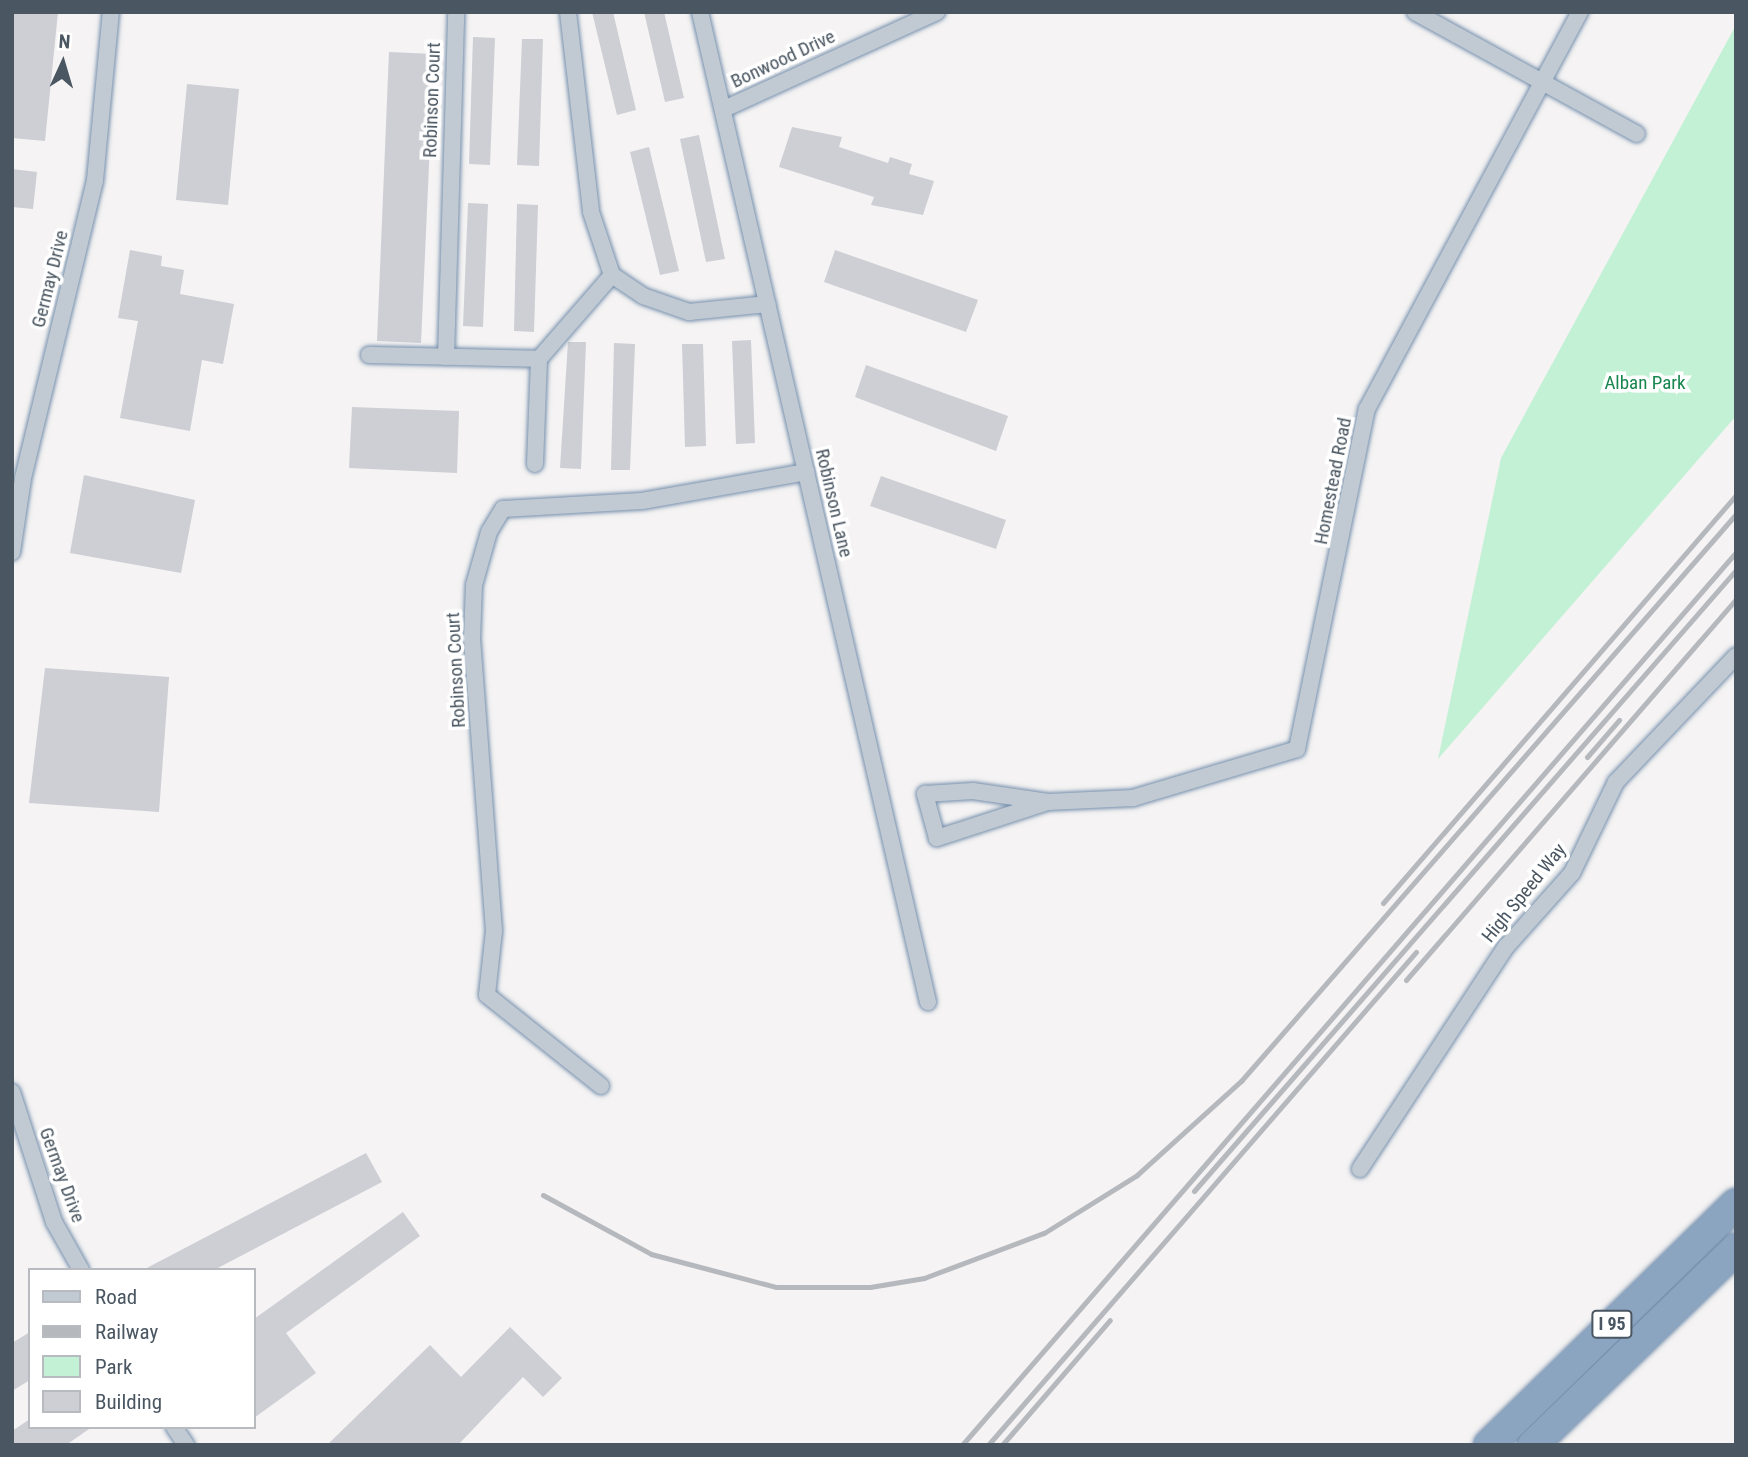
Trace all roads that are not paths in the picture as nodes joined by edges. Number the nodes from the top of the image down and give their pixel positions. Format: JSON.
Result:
{"nodes":[{"id":1,"x":111,"y":12,"type":"edge"},
{"id":2,"x":456,"y":12,"type":"edge"},
{"id":3,"x":568,"y":12,"type":"edge"},
{"id":4,"x":700,"y":12,"type":"edge"},
{"id":5,"x":937,"y":12,"type":"edge"},
{"id":6,"x":1415,"y":12,"type":"edge"},
{"id":7,"x":1580,"y":12,"type":"edge"},
{"id":8,"x":1542,"y":82,"type":"junction"},
{"id":9,"x":724,"y":109,"type":"junction"},
{"id":10,"x":1637,"y":134,"type":"dead end"},
{"id":11,"x":612,"y":275,"type":"junction"},
{"id":12,"x":768,"y":304,"type":"junction"},
{"id":13,"x":369,"y":355,"type":"dead end"},
{"id":14,"x":446,"y":357,"type":"junction"},
{"id":15,"x":539,"y":359,"type":"junction"},
{"id":16,"x":535,"y":464,"type":"dead end"},
{"id":17,"x":806,"y":472,"type":"junction"},
{"id":18,"x":18,"y":478,"type":"edge"},
{"id":19,"x":12,"y":552,"type":"edge"},
{"id":20,"x":1736,"y":656,"type":"edge"},
{"id":21,"x":1048,"y":802,"type":"junction"},
{"id":22,"x":928,"y":1002,"type":"dead end"},
{"id":23,"x":601,"y":1086,"type":"dead end"},
{"id":24,"x":12,"y":1092,"type":"edge"},
{"id":25,"x":1360,"y":1169,"type":"dead end"},
{"id":26,"x":1736,"y":1204,"type":"edge"},
{"id":27,"x":1736,"y":1249,"type":"edge"},
{"id":28,"x":80,"y":1268,"type":"edge"},
{"id":29,"x":175,"y":1429,"type":"edge"},
{"id":30,"x":186,"y":1445,"type":"edge"},
{"id":31,"x":1489,"y":1445,"type":"edge"},
{"id":32,"x":1533,"y":1445,"type":"edge"}],
"edges":[{"from":1,"to":18,"type":"street","name":"Germay Drive"},
{"from":2,"to":14,"type":"street","name":"Robinson Court"},
{"from":3,"to":11,"type":"street"},
{"from":4,"to":9,"type":"street","name":"Robinson Lane"},
{"from":5,"to":9,"type":"street","name":"Bonwood Drive"},
{"from":6,"to":8,"type":"street"},
{"from":7,"to":8,"type":"street","name":"Homestead Road"},
{"from":8,"to":10,"type":"street"},
{"from":8,"to":21,"type":"street","name":"Homestead Road"},
{"from":9,"to":12,"type":"street","name":"Robinson Lane"},
{"from":11,"to":12,"type":"street"},
{"from":11,"to":15,"type":"street"},
{"from":12,"to":17,"type":"street","name":"Robinson Lane"},
{"from":13,"to":14,"type":"street"},
{"from":14,"to":15,"type":"street"},
{"from":15,"to":16,"type":"street"},
{"from":17,"to":22,"type":"street","name":"Robinson Lane"},
{"from":17,"to":23,"type":"street","name":"Robinson Court"},
{"from":18,"to":19,"type":"street","name":"Germay Drive"},
{"from":20,"to":25,"type":"street","name":"High Speed Way"},
{"from":21,"to":21,"type":"street","name":"Homestead Road"},
{"from":24,"to":28,"type":"street","name":"Germay Drive"},
{"from":26,"to":31,"type":"highway","number":"I 95"},
{"from":27,"to":32,"type":"highway","number":"I 95"},
{"from":29,"to":30,"type":"street"}]}
